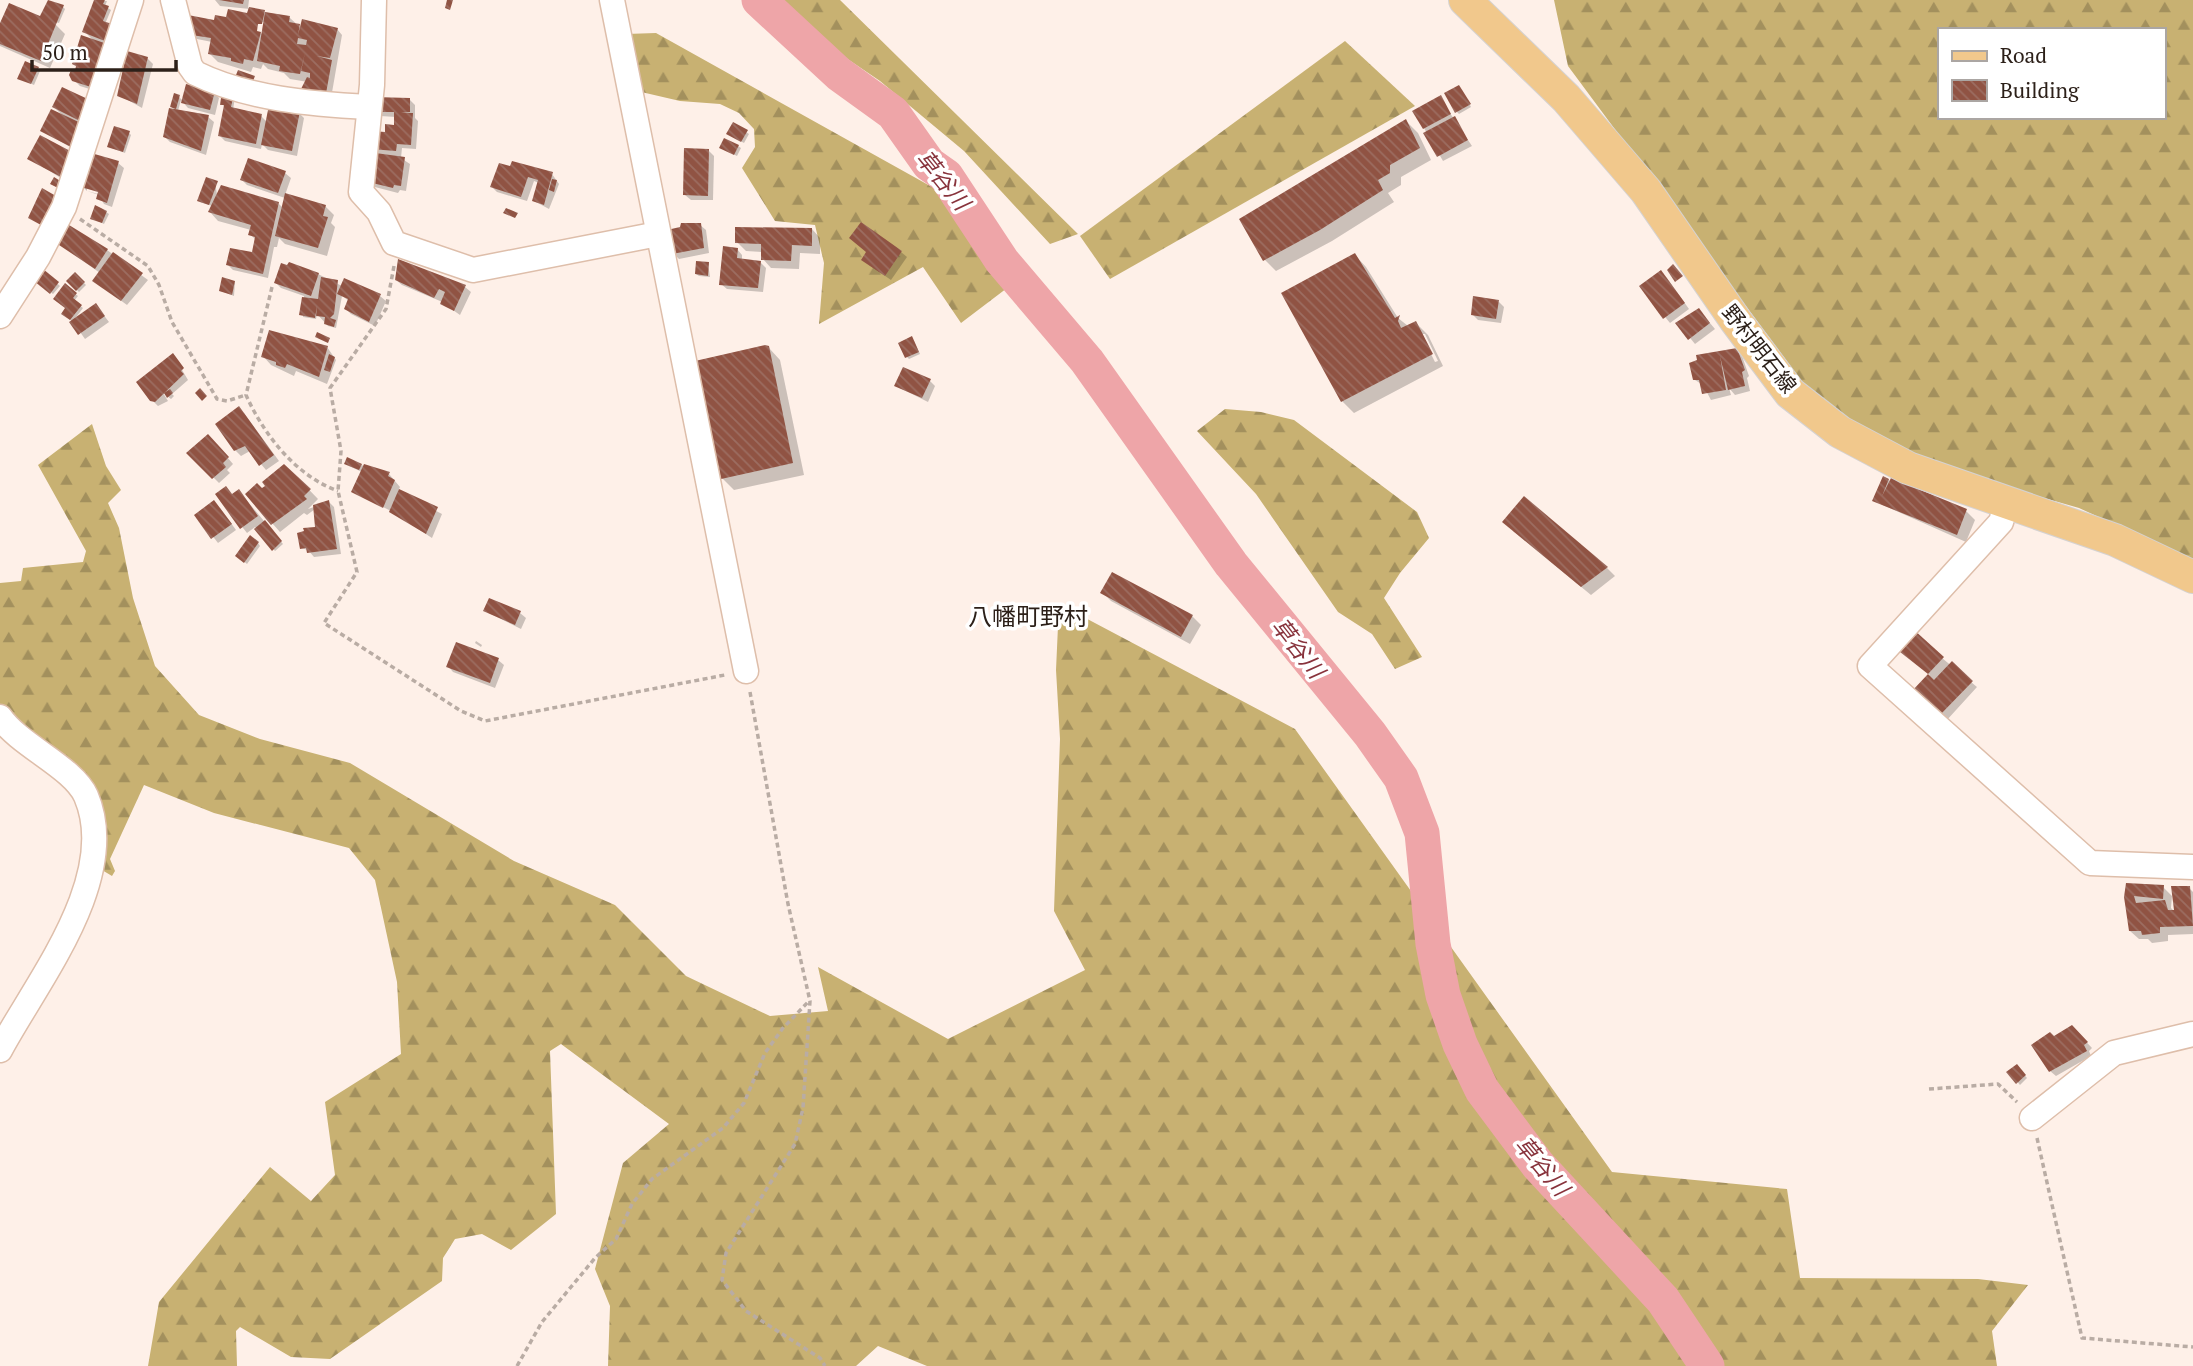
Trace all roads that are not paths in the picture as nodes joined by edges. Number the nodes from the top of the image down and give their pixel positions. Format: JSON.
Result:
{"nodes":[{"id":1,"x":131,"y":0,"type":"edge"},
{"id":2,"x":173,"y":0,"type":"edge"},
{"id":3,"x":374,"y":0,"type":"edge"},
{"id":4,"x":612,"y":0,"type":"edge"},
{"id":5,"x":1465,"y":0,"type":"edge"},
{"id":6,"x":369,"y":107,"type":"junction"},
{"id":7,"x":658,"y":234,"type":"junction"},
{"id":8,"x":0,"y":316,"type":"edge"},
{"id":9,"x":2007,"y":501,"type":"junction"},
{"id":10,"x":2193,"y":577,"type":"edge"},
{"id":11,"x":746,"y":671,"type":"road end"},
{"id":12,"x":0,"y":717,"type":"edge"},
{"id":13,"x":2193,"y":867,"type":"edge"},
{"id":14,"x":2193,"y":1034,"type":"edge"},
{"id":15,"x":0,"y":1050,"type":"edge"},
{"id":16,"x":2032,"y":1118,"type":"road end"}],
"edges":[{"from":1,"to":8,"type":"street"},
{"from":2,"to":6,"type":"street"},
{"from":3,"to":6,"type":"street"},
{"from":4,"to":7,"type":"street"},
{"from":5,"to":9,"type":"main road","name":"野村明石線"},
{"from":6,"to":7,"type":"street"},
{"from":7,"to":11,"type":"street"},
{"from":9,"to":10,"type":"main road","name":"野村明石線"},
{"from":9,"to":13,"type":"street"},
{"from":12,"to":15,"type":"street"},
{"from":14,"to":16,"type":"street"}]}
